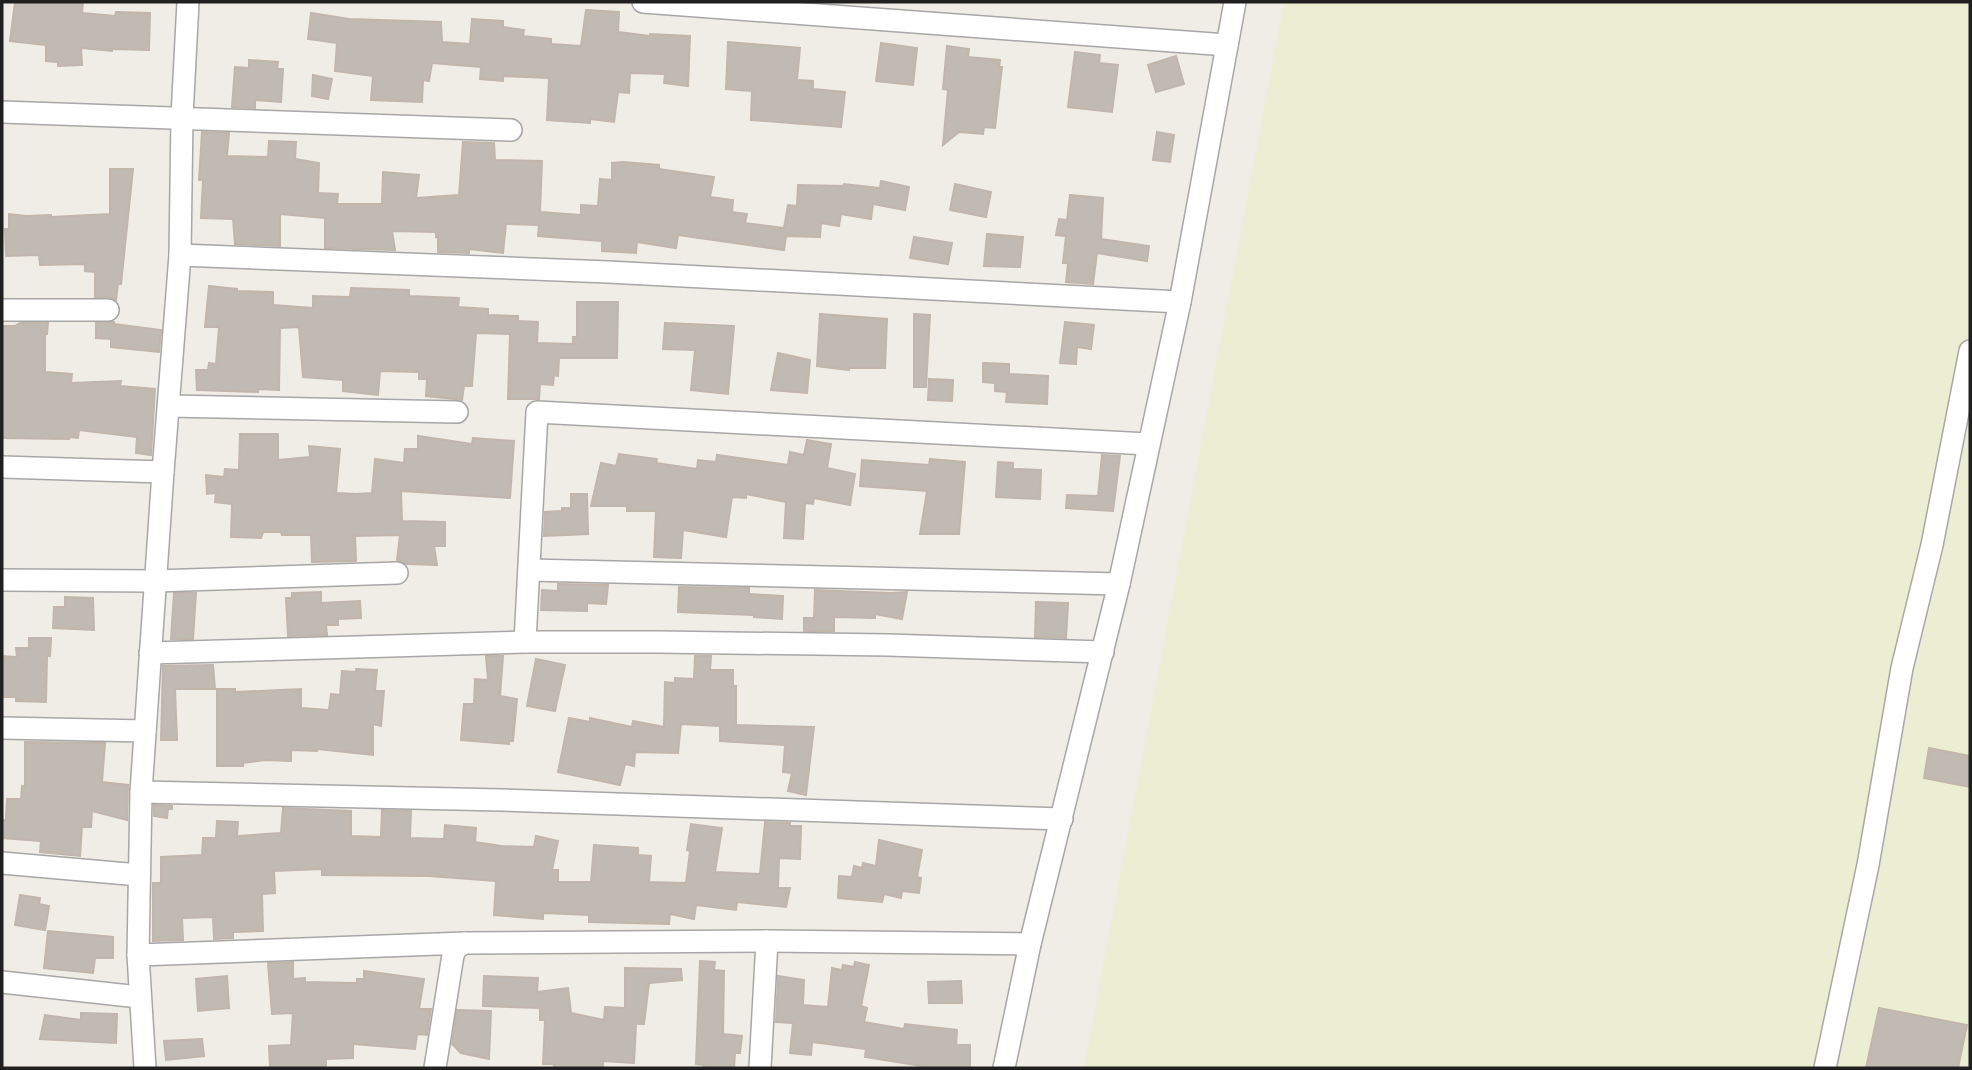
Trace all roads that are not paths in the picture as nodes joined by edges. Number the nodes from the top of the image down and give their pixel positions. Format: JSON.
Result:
{"nodes":[{"id":1,"x":188,"y":2,"type":"edge"},
{"id":2,"x":643,"y":2,"type":"edge"},
{"id":3,"x":1235,"y":2,"type":"edge"},
{"id":4,"x":1227,"y":45,"type":"junction"},
{"id":5,"x":2,"y":111,"type":"edge"},
{"id":6,"x":182,"y":116,"type":"junction"},
{"id":7,"x":511,"y":130,"type":"dead end"},
{"id":8,"x":180,"y":255,"type":"junction"},
{"id":9,"x":1180,"y":302,"type":"junction"},
{"id":10,"x":2,"y":310,"type":"edge"},
{"id":11,"x":108,"y":310,"type":"dead end"},
{"id":12,"x":1970,"y":351,"type":"edge"},
{"id":13,"x":169,"y":406,"type":"junction"},
{"id":14,"x":457,"y":412,"type":"dead end"},
{"id":15,"x":1148,"y":443,"type":"junction"},
{"id":16,"x":2,"y":467,"type":"edge"},
{"id":17,"x":163,"y":472,"type":"junction"},
{"id":18,"x":529,"y":570,"type":"junction"},
{"id":19,"x":397,"y":573,"type":"dead end"},
{"id":20,"x":2,"y":580,"type":"edge"},
{"id":21,"x":155,"y":581,"type":"junction"},
{"id":22,"x":1119,"y":584,"type":"junction"},
{"id":23,"x":525,"y":642,"type":"junction"},
{"id":24,"x":1103,"y":652,"type":"junction"},
{"id":25,"x":150,"y":653,"type":"junction"},
{"id":26,"x":2,"y":728,"type":"edge"},
{"id":27,"x":145,"y":732,"type":"junction"},
{"id":28,"x":141,"y":792,"type":"junction"},
{"id":29,"x":1062,"y":819,"type":"junction"},
{"id":30,"x":2,"y":863,"type":"edge"},
{"id":31,"x":139,"y":875,"type":"junction"},
{"id":32,"x":766,"y":941,"type":"junction"},
{"id":33,"x":465,"y":943,"type":"junction"},
{"id":34,"x":1031,"y":944,"type":"junction"},
{"id":35,"x":138,"y":955,"type":"junction"},
{"id":36,"x":2,"y":982,"type":"edge"},
{"id":37,"x":139,"y":997,"type":"junction"},
{"id":38,"x":145,"y":1068,"type":"edge"},
{"id":39,"x":435,"y":1068,"type":"edge"},
{"id":40,"x":760,"y":1068,"type":"edge"},
{"id":41,"x":1004,"y":1068,"type":"edge"},
{"id":42,"x":1825,"y":1068,"type":"edge"}],
"edges":[{"from":1,"to":6,"type":"street"},
{"from":2,"to":4,"type":"street"},
{"from":3,"to":4,"type":"street"},
{"from":4,"to":9,"type":"street"},
{"from":5,"to":6,"type":"street"},
{"from":6,"to":7,"type":"street"},
{"from":6,"to":8,"type":"street"},
{"from":8,"to":9,"type":"street"},
{"from":8,"to":13,"type":"street"},
{"from":9,"to":15,"type":"street"},
{"from":10,"to":11,"type":"street"},
{"from":12,"to":42,"type":"street"},
{"from":13,"to":14,"type":"street"},
{"from":13,"to":17,"type":"street"},
{"from":15,"to":18,"type":"street"},
{"from":15,"to":22,"type":"street"},
{"from":16,"to":17,"type":"street"},
{"from":17,"to":21,"type":"street"},
{"from":18,"to":22,"type":"street"},
{"from":18,"to":23,"type":"street"},
{"from":19,"to":21,"type":"street"},
{"from":20,"to":21,"type":"street"},
{"from":21,"to":25,"type":"street"},
{"from":22,"to":24,"type":"street"},
{"from":23,"to":24,"type":"street"},
{"from":23,"to":25,"type":"street"},
{"from":24,"to":29,"type":"street"},
{"from":25,"to":27,"type":"street"},
{"from":26,"to":27,"type":"street"},
{"from":27,"to":28,"type":"street"},
{"from":28,"to":29,"type":"street"},
{"from":28,"to":31,"type":"street"},
{"from":29,"to":34,"type":"street"},
{"from":30,"to":31,"type":"street"},
{"from":31,"to":35,"type":"street"},
{"from":32,"to":33,"type":"street"},
{"from":32,"to":34,"type":"street"},
{"from":32,"to":40,"type":"street"},
{"from":33,"to":35,"type":"street"},
{"from":33,"to":39,"type":"street"},
{"from":34,"to":41,"type":"street"},
{"from":35,"to":37,"type":"street"},
{"from":36,"to":37,"type":"street"},
{"from":37,"to":38,"type":"street"}]}
